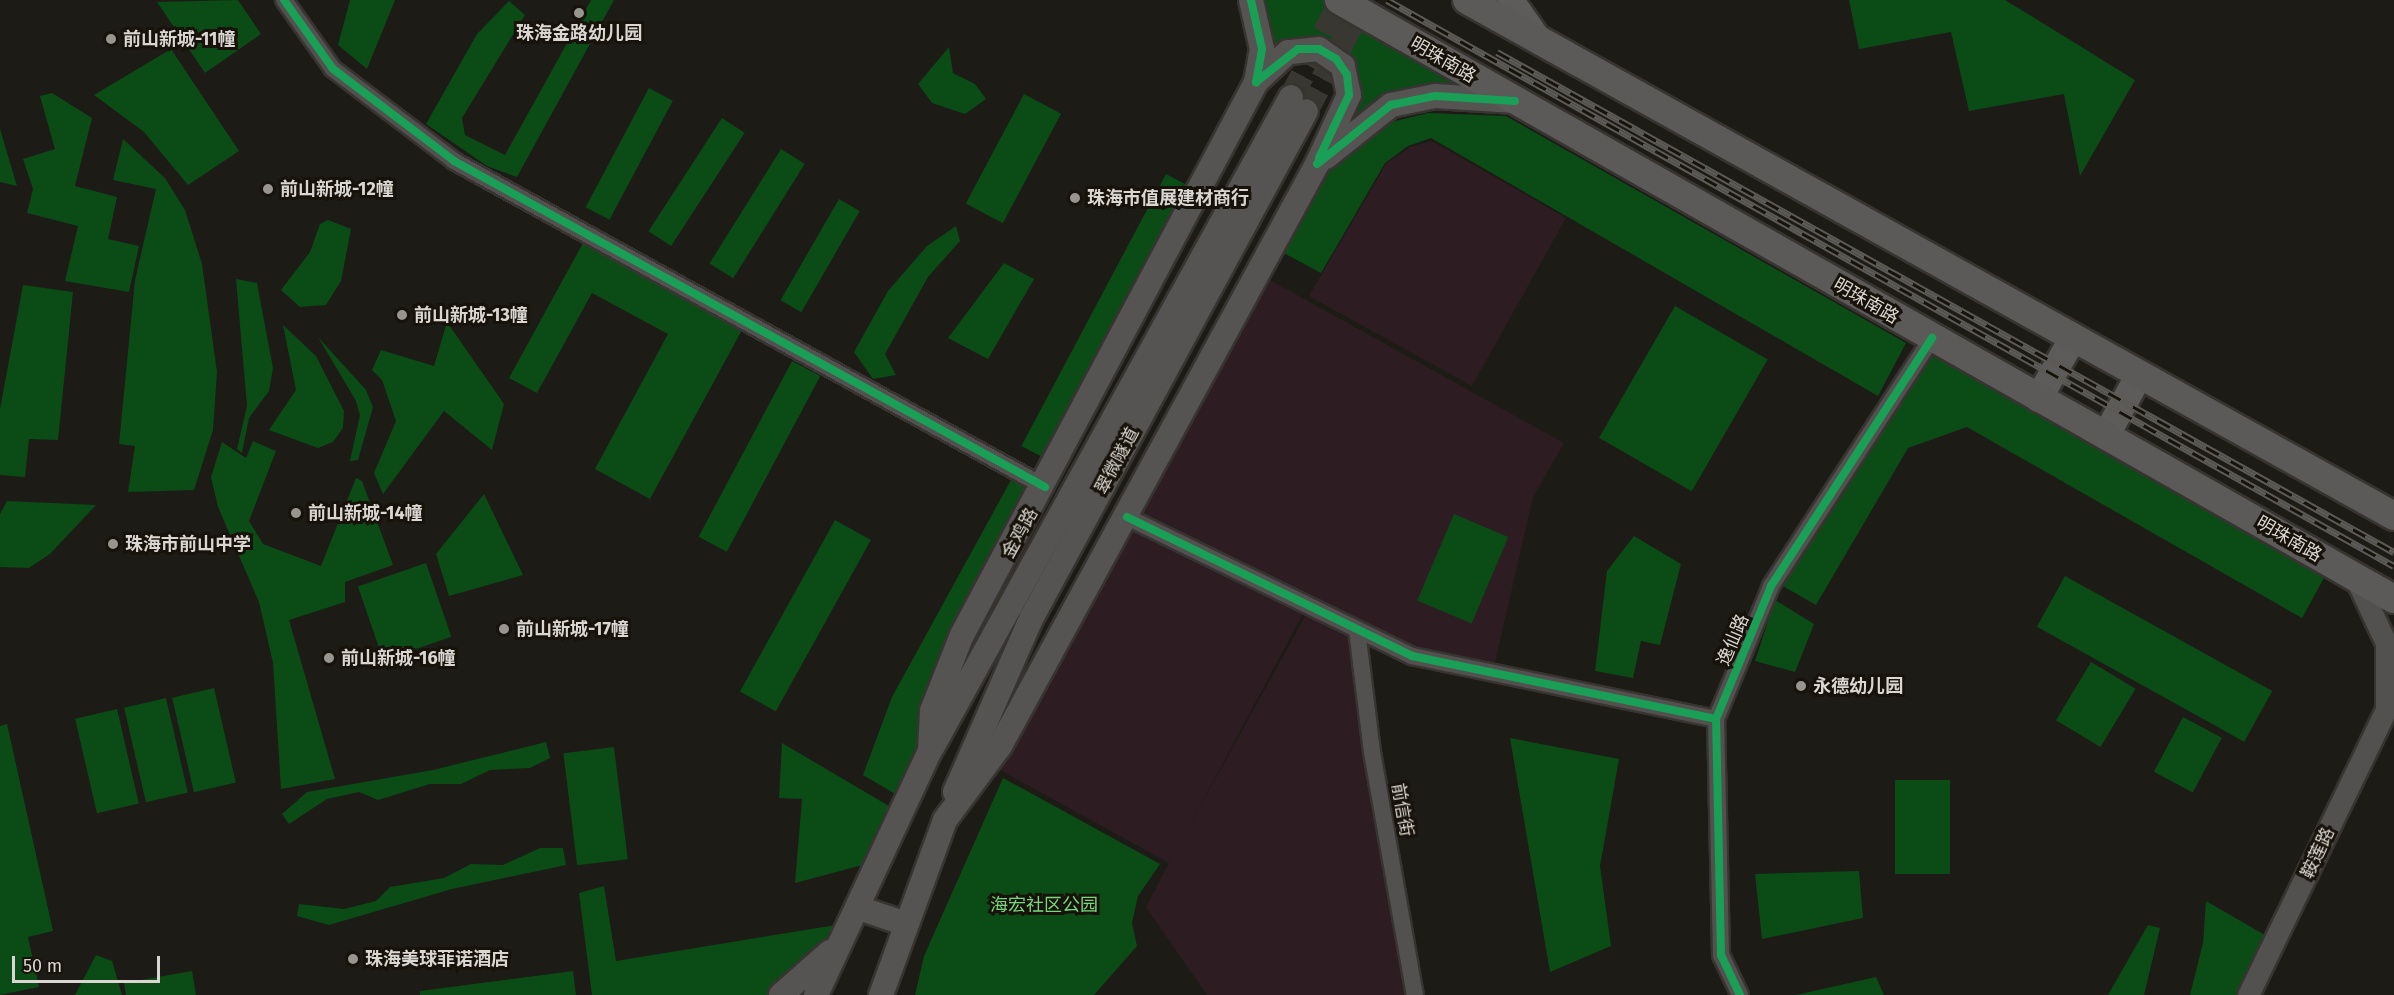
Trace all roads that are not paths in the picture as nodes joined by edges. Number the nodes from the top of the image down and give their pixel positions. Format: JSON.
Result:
{"nodes":[{"id":1,"x":285,"y":0,"type":"edge"},
{"id":2,"x":1251,"y":0,"type":"edge"},
{"id":3,"x":1339,"y":0,"type":"edge"},
{"id":4,"x":1467,"y":0,"type":"edge"},
{"id":5,"x":1510,"y":0,"type":"edge"},
{"id":6,"x":1537,"y":39,"type":"junction"},
{"id":7,"x":1256,"y":82,"type":"junction"},
{"id":8,"x":1515,"y":101,"type":"junction"},
{"id":9,"x":1317,"y":164,"type":"junction"},
{"id":10,"x":2073,"y":337,"type":"junction"},
{"id":11,"x":1932,"y":338,"type":"junction"},
{"id":12,"x":2139,"y":374,"type":"junction"},
{"id":13,"x":2038,"y":398,"type":"junction"},
{"id":14,"x":2106,"y":434,"type":"junction"},
{"id":15,"x":1045,"y":487,"type":"junction"},
{"id":16,"x":2394,"y":516,"type":"edge"},
{"id":17,"x":1127,"y":517,"type":"junction"},
{"id":18,"x":2354,"y":576,"type":"junction"},
{"id":19,"x":2394,"y":599,"type":"edge"},
{"id":20,"x":1357,"y":630,"type":"junction"},
{"id":21,"x":2390,"y":705,"type":"edge"},
{"id":22,"x":1716,"y":719,"type":"junction"},
{"id":23,"x":930,"y":751,"type":"junction"},
{"id":24,"x":945,"y":820,"type":"junction"},
{"id":25,"x":859,"y":908,"type":"junction"},
{"id":26,"x":906,"y":924,"type":"junction"},
{"id":27,"x":847,"y":936,"type":"junction"},
{"id":28,"x":891,"y":962,"type":"junction"},
{"id":29,"x":781,"y":995,"type":"edge"},
{"id":30,"x":816,"y":995,"type":"edge"},
{"id":31,"x":881,"y":995,"type":"edge"},
{"id":32,"x":892,"y":995,"type":"edge"},
{"id":33,"x":1415,"y":995,"type":"edge"},
{"id":34,"x":1740,"y":995,"type":"edge"},
{"id":35,"x":2248,"y":995,"type":"edge"}],
"edges":[{"from":1,"to":15,"type":"street"},
{"from":2,"to":7,"type":"main road"},
{"from":3,"to":8,"type":"highway","name":"明珠南路"},
{"from":4,"to":6,"type":"highway"},
{"from":5,"to":6,"type":"main road"},
{"from":6,"to":10,"type":"highway"},
{"from":7,"to":9,"type":"main road"},
{"from":7,"to":15,"type":"main road","name":"金鸡路"},
{"from":8,"to":9,"type":"main road"},
{"from":8,"to":11,"type":"highway","name":"明珠南路"},
{"from":9,"to":17,"type":"main road"},
{"from":10,"to":12,"type":"highway"},
{"from":10,"to":13,"type":"main road"},
{"from":11,"to":13,"type":"highway","name":"明珠南路"},
{"from":11,"to":22,"type":"street","name":"逸仙路"},
{"from":12,"to":14,"type":"main road"},
{"from":12,"to":16,"type":"highway"},
{"from":13,"to":14,"type":"highway","name":"明珠南路"},
{"from":14,"to":18,"type":"highway","name":"明珠南路"},
{"from":15,"to":23,"type":"main road","name":"金鸡路"},
{"from":17,"to":20,"type":"street"},
{"from":17,"to":24,"type":"main road"},
{"from":18,"to":19,"type":"highway","name":"明珠南路"},
{"from":18,"to":21,"type":"street"},
{"from":20,"to":22,"type":"street"},
{"from":20,"to":33,"type":"street","name":"前信街"},
{"from":21,"to":35,"type":"street","name":"鞍莲路"},
{"from":22,"to":34,"type":"street","name":"逸仙路"},
{"from":23,"to":24,"type":"main road","name":"翠微隧道"},
{"from":23,"to":25,"type":"main road","name":"金鸡路"},
{"from":24,"to":26,"type":"main road"},
{"from":25,"to":26,"type":"main road"},
{"from":25,"to":27,"type":"main road","name":"金鸡路"},
{"from":26,"to":28,"type":"main road"},
{"from":27,"to":29,"type":"main road"},
{"from":27,"to":30,"type":"main road","name":"金鸡路"},
{"from":28,"to":31,"type":"main road"},
{"from":28,"to":32,"type":"main road"}]}
